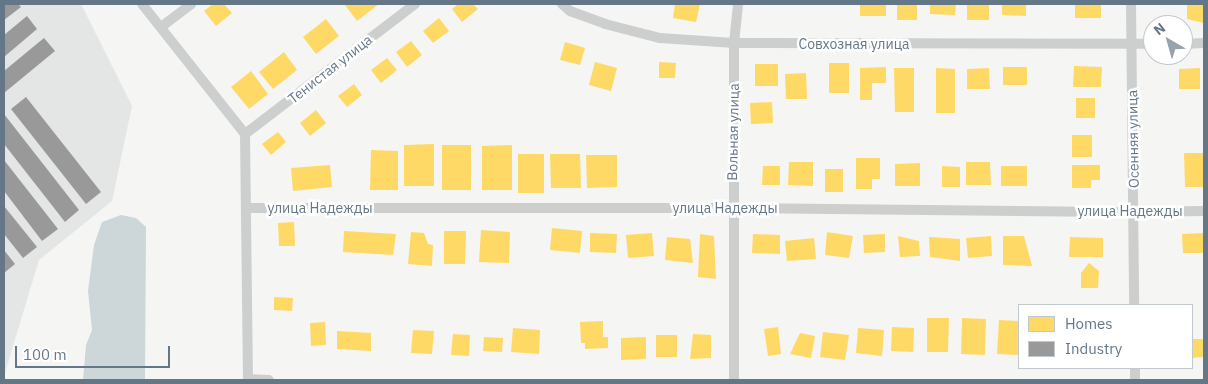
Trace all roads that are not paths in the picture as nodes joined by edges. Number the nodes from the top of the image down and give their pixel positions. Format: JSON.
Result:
{"nodes":[{"id":1,"x":142,"y":4,"type":"edge"},
{"id":2,"x":191,"y":4,"type":"edge"},
{"id":3,"x":415,"y":4,"type":"edge"},
{"id":4,"x":562,"y":4,"type":"edge"},
{"id":5,"x":738,"y":4,"type":"edge"},
{"id":6,"x":1131,"y":4,"type":"edge"},
{"id":7,"x":161,"y":27,"type":"junction"},
{"id":8,"x":734,"y":44,"type":"junction"},
{"id":9,"x":1143,"y":44,"type":"edge"},
{"id":10,"x":1132,"y":45,"type":"junction"},
{"id":11,"x":245,"y":134,"type":"junction"},
{"id":12,"x":246,"y":208,"type":"junction"},
{"id":13,"x":732,"y":208,"type":"junction"},
{"id":14,"x":1204,"y":211,"type":"edge"},
{"id":15,"x":1134,"y":212,"type":"junction"},
{"id":16,"x":1134,"y":304,"type":"edge"},
{"id":17,"x":248,"y":379,"type":"edge"},
{"id":18,"x":268,"y":380,"type":"edge"},
{"id":19,"x":734,"y":380,"type":"edge"}],
"edges":[{"from":1,"to":7,"type":"street"},
{"from":2,"to":7,"type":"street"},
{"from":3,"to":11,"type":"street","name":"Тенистая улица"},
{"from":4,"to":8,"type":"street","name":"Совхозная улица"},
{"from":5,"to":8,"type":"street","name":"Вольная улица"},
{"from":6,"to":10,"type":"street","name":"Осенняя улица"},
{"from":7,"to":11,"type":"street"},
{"from":8,"to":10,"type":"street","name":"Совхозная улица"},
{"from":8,"to":13,"type":"street","name":"Вольная улица"},
{"from":9,"to":10,"type":"street","name":"Совхозная улица"},
{"from":10,"to":15,"type":"street","name":"Осенняя улица"},
{"from":11,"to":12,"type":"street"},
{"from":12,"to":13,"type":"street","name":"улица Надежды"},
{"from":12,"to":17,"type":"street"},
{"from":13,"to":15,"type":"street","name":"улица Надежды"},
{"from":13,"to":19,"type":"street","name":"Вольная улица"},
{"from":14,"to":15,"type":"street","name":"улица Надежды"},
{"from":15,"to":16,"type":"street","name":"Осенняя улица"},
{"from":17,"to":18,"type":"street"}]}
